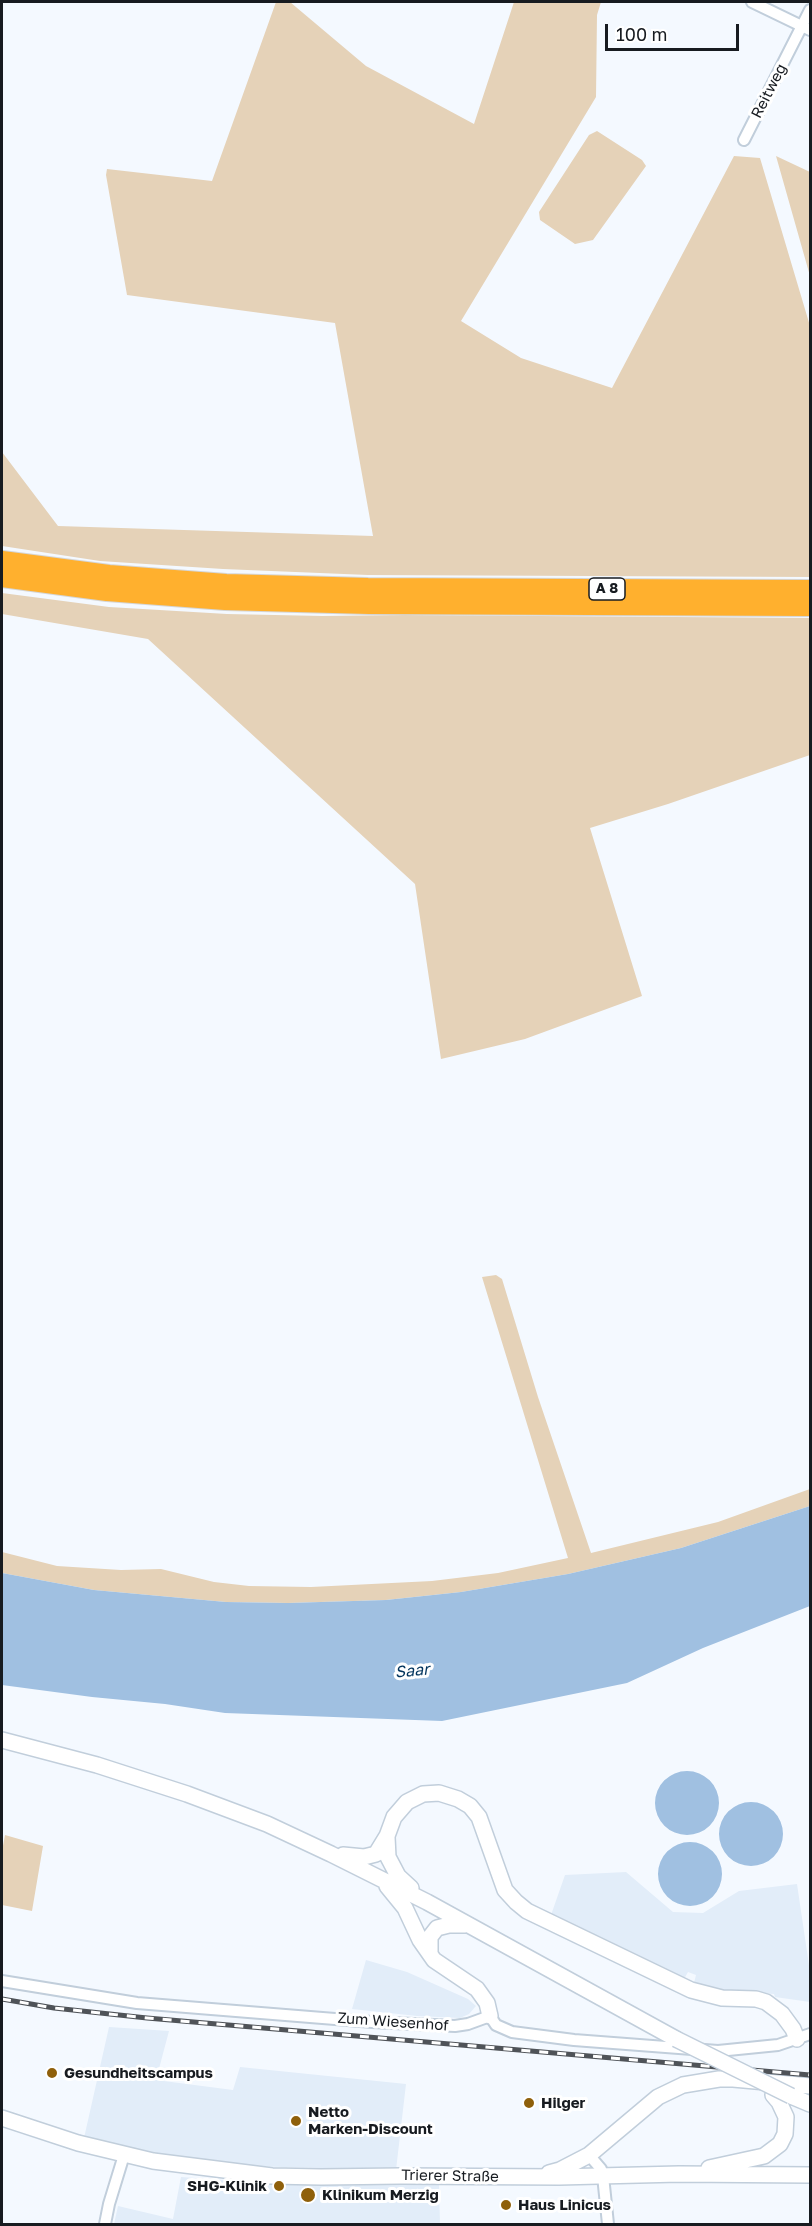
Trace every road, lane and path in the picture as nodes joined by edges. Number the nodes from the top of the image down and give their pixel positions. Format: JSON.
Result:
{"nodes":[{"id":1,"x":752,"y":2,"type":"edge"},
{"id":2,"x":810,"y":10,"type":"edge"},
{"id":3,"x":806,"y":28,"type":"edge"},
{"id":4,"x":744,"y":140,"type":"dead end"},
{"id":5,"x":2,"y":561,"type":"edge"},
{"id":6,"x":2,"y":577,"type":"edge"},
{"id":7,"x":810,"y":590,"type":"edge"},
{"id":8,"x":405,"y":595,"type":"junction"},
{"id":9,"x":368,"y":596,"type":"junction"},
{"id":10,"x":810,"y":606,"type":"edge"},
{"id":11,"x":2,"y":1740,"type":"edge"},
{"id":12,"x":387,"y":1836,"type":"junction"},
{"id":13,"x":331,"y":1854,"type":"junction"},
{"id":14,"x":381,"y":1879,"type":"junction"},
{"id":15,"x":427,"y":1902,"type":"junction"},
{"id":16,"x":467,"y":1925,"type":"junction"},
{"id":17,"x":430,"y":1954,"type":"junction"},
{"id":18,"x":2,"y":1981,"type":"edge"},
{"id":19,"x":490,"y":2016,"type":"junction"},
{"id":20,"x":804,"y":2037,"type":"edge"},
{"id":21,"x":744,"y":2074,"type":"junction"},
{"id":22,"x":810,"y":2086,"type":"edge"},
{"id":23,"x":810,"y":2104,"type":"edge"},
{"id":24,"x":2,"y":2118,"type":"edge"},
{"id":25,"x":124,"y":2155,"type":"junction"},
{"id":26,"x":589,"y":2155,"type":"junction"},
{"id":27,"x":679,"y":2174,"type":"junction"},
{"id":28,"x":810,"y":2175,"type":"edge"},
{"id":29,"x":603,"y":2176,"type":"junction"},
{"id":30,"x":525,"y":2177,"type":"junction"},
{"id":31,"x":105,"y":2224,"type":"edge"},
{"id":32,"x":608,"y":2224,"type":"edge"}],
"edges":[{"from":1,"to":3,"type":"street"},
{"from":2,"to":3,"type":"street","name":"Reitweg"},
{"from":3,"to":4,"type":"street","name":"Reitweg"},
{"from":5,"to":9,"type":"highway","number":"A 8"},
{"from":6,"to":9,"type":"highway","number":"A 8"},
{"from":7,"to":8,"type":"highway","number":"A 8"},
{"from":8,"to":9,"type":"highway","number":"A 8"},
{"from":8,"to":10,"type":"highway","number":"A 8"},
{"from":11,"to":13,"type":"main road"},
{"from":12,"to":13,"type":"main road"},
{"from":12,"to":15,"type":"main road"},
{"from":12,"to":20,"type":"main road"},
{"from":13,"to":14,"type":"main road"},
{"from":14,"to":15,"type":"main road"},
{"from":14,"to":17,"type":"main road"},
{"from":15,"to":16,"type":"main road"},
{"from":16,"to":17,"type":"main road"},
{"from":16,"to":21,"type":"main road","bridge":true},
{"from":17,"to":19,"type":"main road"},
{"from":18,"to":19,"type":"street","name":"Zum Wiesenhof"},
{"from":19,"to":20,"type":"street"},
{"from":21,"to":23,"type":"main road","bridge":true},
{"from":21,"to":27,"type":"main road","bridge":true},
{"from":22,"to":26,"type":"main road","name":"Trierer Straße"},
{"from":24,"to":25,"type":"main road","name":"Trierer Straße"},
{"from":25,"to":30,"type":"main road","name":"Trierer Straße"},
{"from":25,"to":31,"type":"street"},
{"from":26,"to":29,"type":"street"},
{"from":26,"to":30,"type":"main road","name":"Trierer Straße"},
{"from":27,"to":28,"type":"main road","name":"Trierer Straße"},
{"from":27,"to":29,"type":"main road","name":"Trierer Straße"},
{"from":29,"to":30,"type":"main road","name":"Trierer Straße"},
{"from":29,"to":32,"type":"street"}]}
